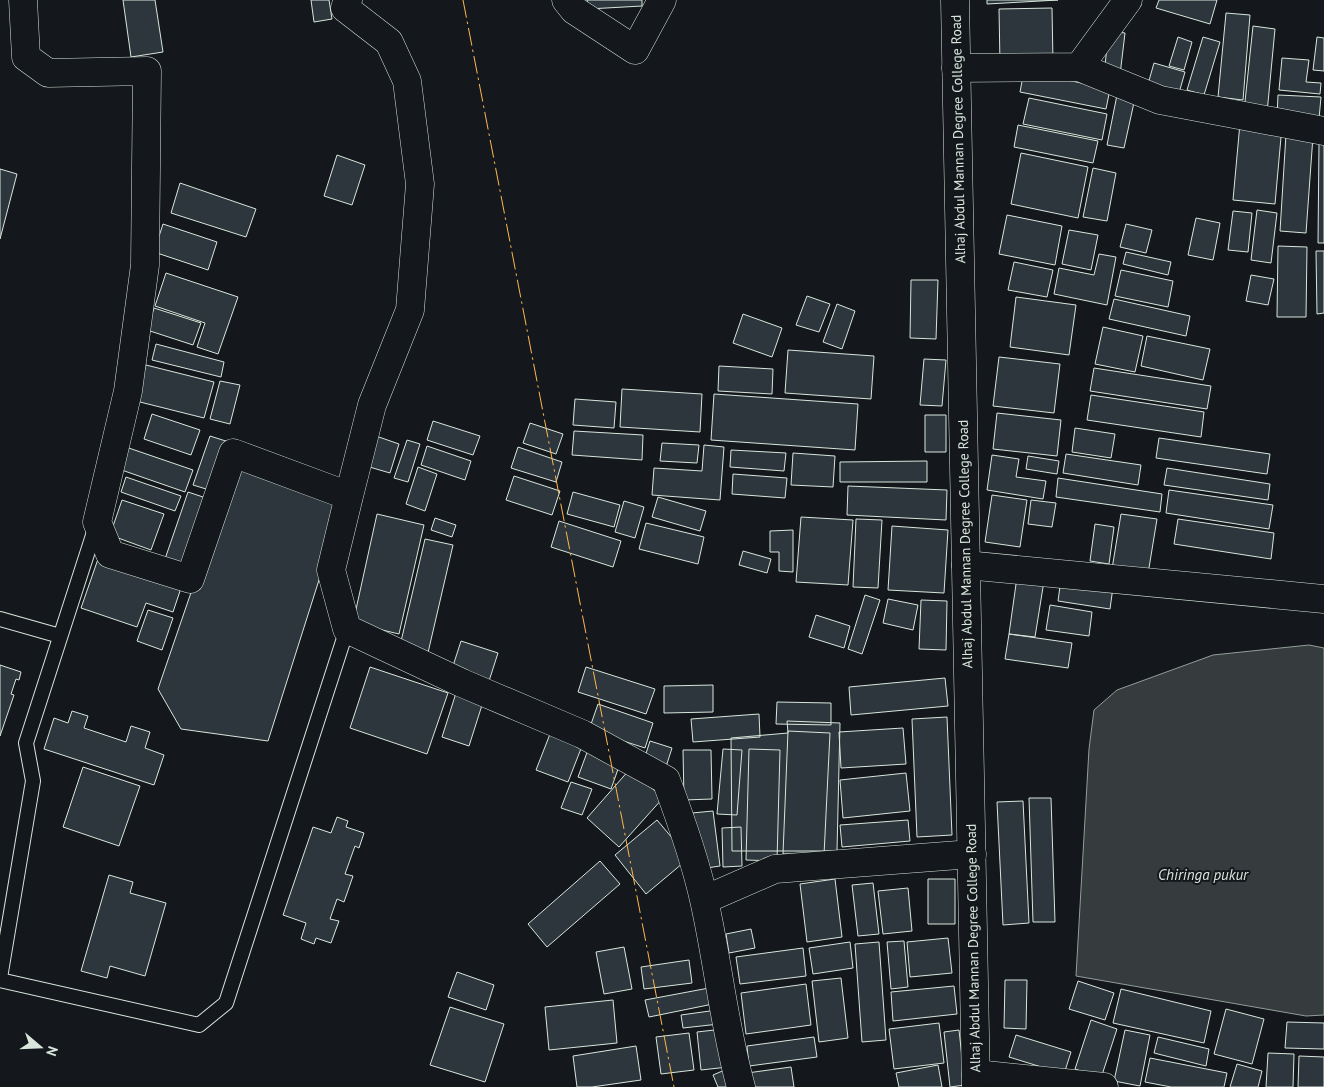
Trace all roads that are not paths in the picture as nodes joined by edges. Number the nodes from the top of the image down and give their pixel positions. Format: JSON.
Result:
{"nodes":[{"id":1,"x":23,"y":0,"type":"edge"},
{"id":2,"x":348,"y":0,"type":"edge"},
{"id":3,"x":566,"y":0,"type":"edge"},
{"id":4,"x":662,"y":0,"type":"edge"},
{"id":5,"x":955,"y":0,"type":"edge"},
{"id":6,"x":1128,"y":0,"type":"edge"},
{"id":7,"x":1079,"y":67,"type":"junction"},
{"id":8,"x":956,"y":68,"type":"junction"},
{"id":9,"x":1324,"y":131,"type":"edge"},
{"id":10,"x":349,"y":496,"type":"junction"},
{"id":11,"x":97,"y":522,"type":"junction"},
{"id":12,"x":966,"y":565,"type":"junction"},
{"id":13,"x":1324,"y":600,"type":"edge"},
{"id":14,"x":0,"y":619,"type":"edge"},
{"id":15,"x":347,"y":629,"type":"junction"},
{"id":16,"x":60,"y":636,"type":"junction"},
{"id":17,"x":972,"y":854,"type":"junction"},
{"id":18,"x":704,"y":900,"type":"junction"},
{"id":19,"x":0,"y":979,"type":"edge"},
{"id":20,"x":976,"y":1080,"type":"edge"},
{"id":21,"x":741,"y":1087,"type":"edge"},
{"id":22,"x":1104,"y":1087,"type":"edge"}],
"edges":[{"from":1,"to":11,"type":"street"},
{"from":2,"to":10,"type":"street"},
{"from":3,"to":4,"type":"street"},
{"from":5,"to":8,"type":"street","name":"Alhaj Abdul Mannan Degree College Road"},
{"from":6,"to":7,"type":"street"},
{"from":7,"to":8,"type":"street"},
{"from":7,"to":9,"type":"street"},
{"from":8,"to":12,"type":"street","name":"Alhaj Abdul Mannan Degree College Road"},
{"from":10,"to":11,"type":"street"},
{"from":10,"to":15,"type":"street"},
{"from":11,"to":16,"type":"lane"},
{"from":12,"to":13,"type":"street"},
{"from":12,"to":17,"type":"street","name":"Alhaj Abdul Mannan Degree College Road"},
{"from":14,"to":16,"type":"lane"},
{"from":15,"to":18,"type":"street"},
{"from":15,"to":19,"type":"lane"},
{"from":16,"to":19,"type":"lane"},
{"from":17,"to":18,"type":"street"},
{"from":17,"to":20,"type":"street","name":"Alhaj Abdul Mannan Degree College Road"},
{"from":18,"to":21,"type":"street"},
{"from":20,"to":22,"type":"street"}]}
